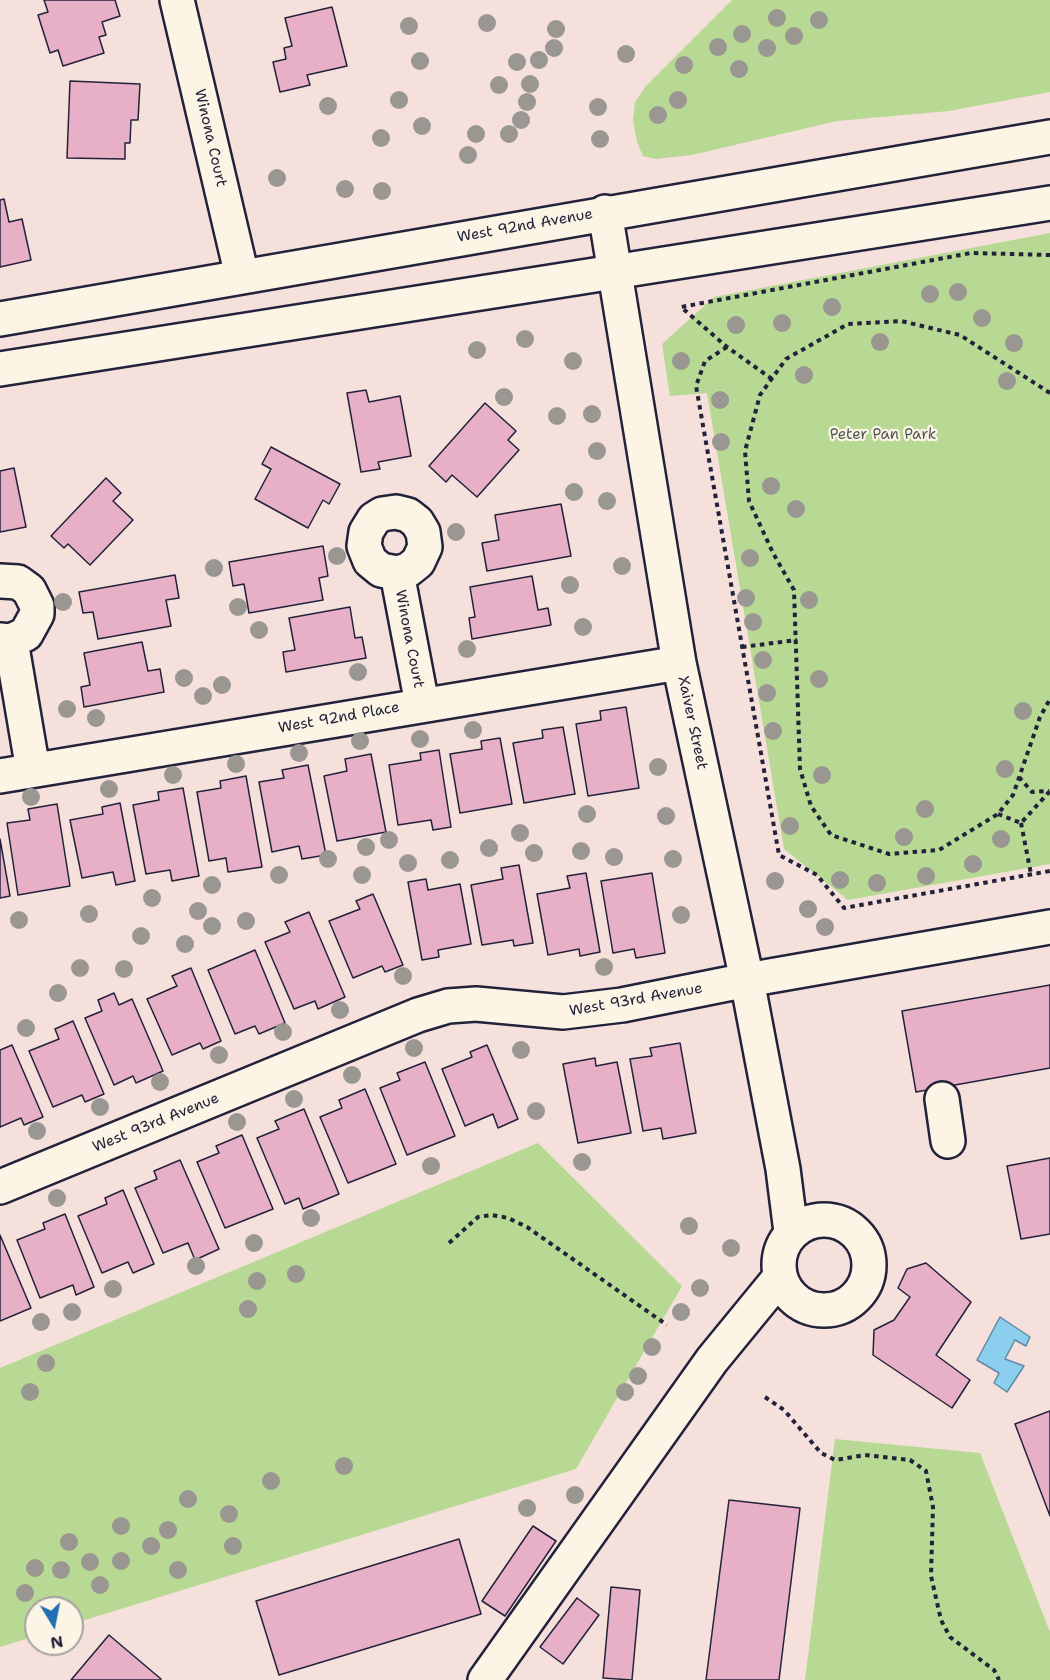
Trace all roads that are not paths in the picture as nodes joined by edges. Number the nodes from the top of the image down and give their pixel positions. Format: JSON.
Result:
{"nodes":[{"id":1,"x":177,"y":0,"type":"edge"},
{"id":2,"x":1050,"y":137,"type":"edge"},
{"id":3,"x":1050,"y":203,"type":"edge"},
{"id":4,"x":605,"y":212,"type":"junction"},
{"id":5,"x":615,"y":274,"type":"junction"},
{"id":6,"x":242,"y":276,"type":"junction"},
{"id":7,"x":0,"y":319,"type":"edge"},
{"id":8,"x":0,"y":369,"type":"edge"},
{"id":9,"x":397,"y":573,"type":"dead end"},
{"id":10,"x":0,"y":581,"type":"edge"},
{"id":11,"x":5,"y":640,"type":"edge"},
{"id":12,"x":679,"y":663,"type":"junction"},
{"id":13,"x":422,"y":704,"type":"junction"},
{"id":14,"x":33,"y":770,"type":"junction"},
{"id":15,"x":0,"y":776,"type":"edge"},
{"id":16,"x":1050,"y":927,"type":"edge"},
{"id":17,"x":747,"y":980,"type":"junction"},
{"id":18,"x":942,"y":1099,"type":"dead end"},
{"id":19,"x":948,"y":1141,"type":"dead end"},
{"id":20,"x":0,"y":1187,"type":"edge"},
{"id":21,"x":791,"y":1232,"type":"junction"},
{"id":22,"x":780,"y":1277,"type":"junction"},
{"id":23,"x":485,"y":1680,"type":"edge"}],
"edges":[{"from":1,"to":6,"type":"street","name":"Winona Court"},
{"from":2,"to":4,"type":"street","name":"West 92nd Avenue"},
{"from":3,"to":5,"type":"street"},
{"from":4,"to":5,"type":"street","name":"Xaiver Street"},
{"from":4,"to":6,"type":"street","name":"West 92nd Avenue"},
{"from":5,"to":8,"type":"street"},
{"from":5,"to":12,"type":"street","name":"Xaiver Street"},
{"from":6,"to":7,"type":"street","name":"West 92nd Avenue"},
{"from":9,"to":13,"type":"street","name":"Winona Court"},
{"from":10,"to":11,"type":"street"},
{"from":11,"to":14,"type":"street"},
{"from":12,"to":13,"type":"street","name":"West 92nd Place"},
{"from":12,"to":17,"type":"street","name":"Xaiver Street"},
{"from":13,"to":14,"type":"street","name":"West 92nd Place"},
{"from":14,"to":15,"type":"street","name":"West 92nd Place"},
{"from":16,"to":17,"type":"street","name":"West 93rd Avenue"},
{"from":17,"to":20,"type":"street","name":"West 93rd Avenue"},
{"from":17,"to":21,"type":"street","name":"Xaiver Street"},
{"from":18,"to":19,"type":"street"},
{"from":21,"to":22,"type":"street"},
{"from":21,"to":22,"type":"street"},
{"from":22,"to":23,"type":"street"}]}
